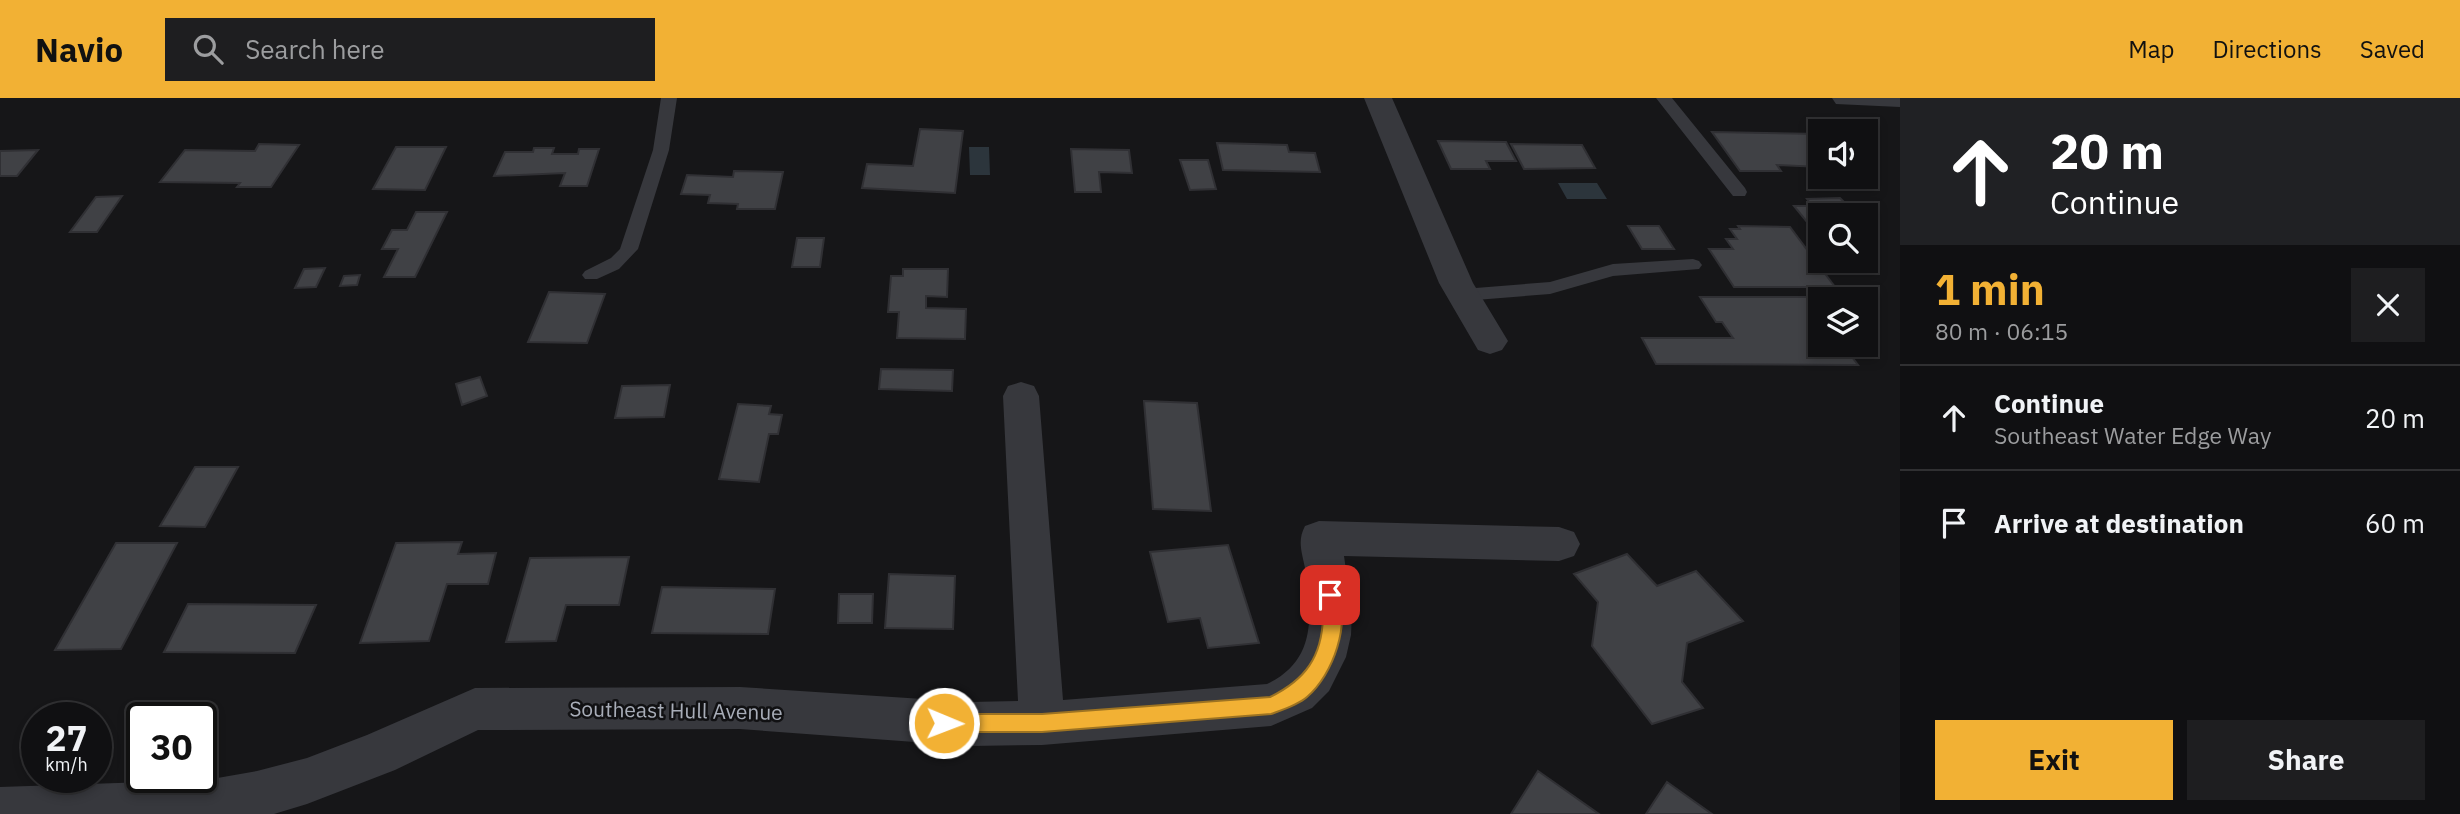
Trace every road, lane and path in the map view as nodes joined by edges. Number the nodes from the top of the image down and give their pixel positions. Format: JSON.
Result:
{"nodes":[{"id":1,"x":669,"y":98,"type":"edge"},
{"id":2,"x":1378,"y":98,"type":"edge"},
{"id":3,"x":1664,"y":98,"type":"edge"},
{"id":4,"x":1846,"y":98,"type":"edge"},
{"id":5,"x":1900,"y":99,"type":"edge"},
{"id":6,"x":1739,"y":192,"type":"dead end"},
{"id":7,"x":1693,"y":265,"type":"dead end"},
{"id":8,"x":591,"y":275,"type":"dead end"},
{"id":9,"x":1463,"y":295,"type":"junction"},
{"id":10,"x":1490,"y":341,"type":"dead end"},
{"id":11,"x":1021,"y":396,"type":"dead end"},
{"id":12,"x":1559,"y":544,"type":"dead end"},
{"id":13,"x":1042,"y":723,"type":"junction"},
{"id":14,"x":0,"y":811,"type":"edge"}],
"edges":[{"from":1,"to":8,"type":"lane"},
{"from":2,"to":9,"type":"street"},
{"from":3,"to":6,"type":"lane"},
{"from":4,"to":5,"type":"street"},
{"from":7,"to":9,"type":"lane"},
{"from":9,"to":10,"type":"street"},
{"from":11,"to":13,"type":"street"},
{"from":12,"to":13,"type":"street","name":"Southeast Hull Avenue"},
{"from":13,"to":14,"type":"street","name":"Southeast Hull Avenue"}]}
